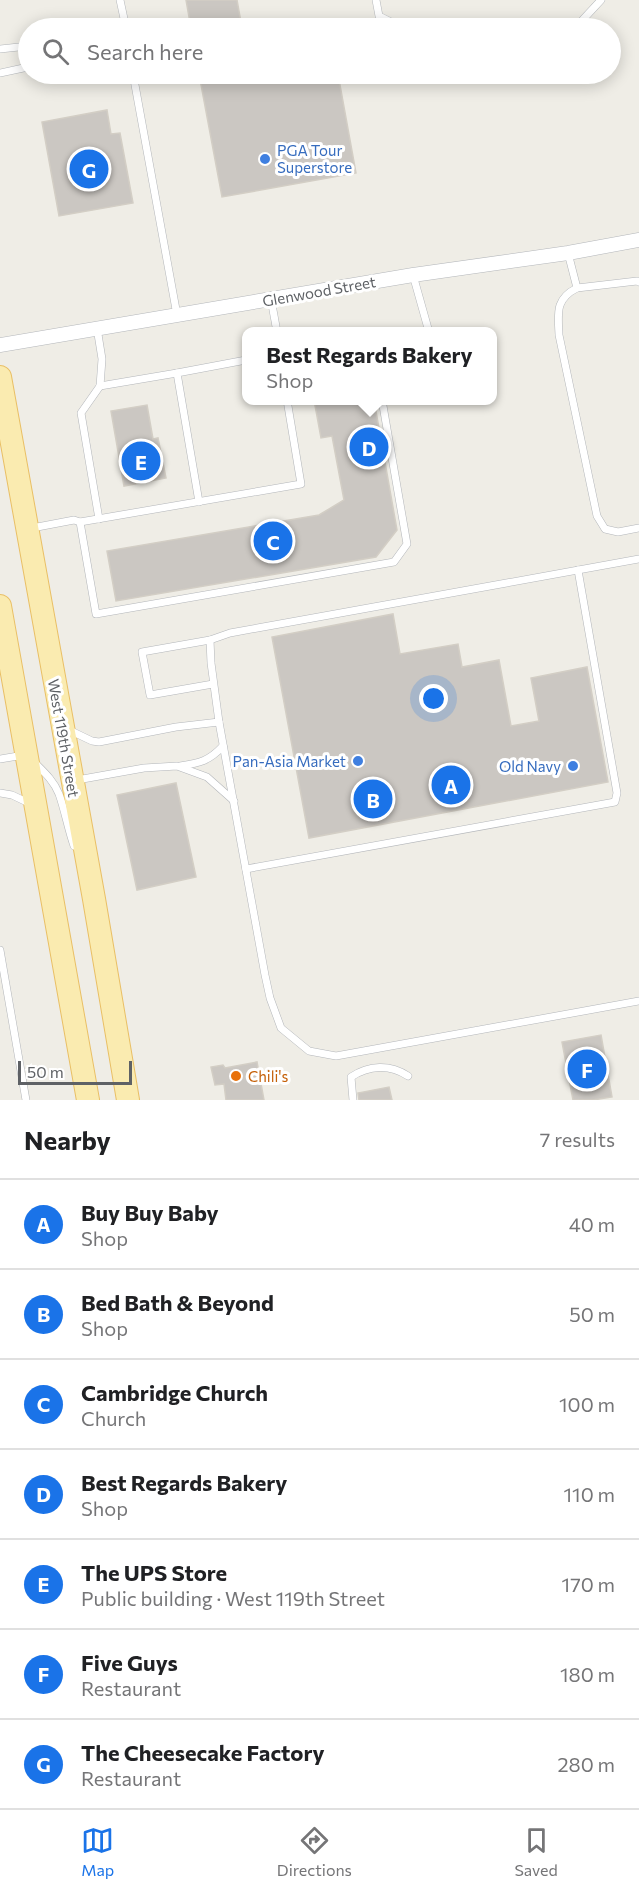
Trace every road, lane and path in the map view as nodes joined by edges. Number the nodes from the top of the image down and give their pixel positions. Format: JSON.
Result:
{"nodes":[{"id":1,"x":120,"y":0,"type":"edge"},
{"id":2,"x":376,"y":0,"type":"edge"},
{"id":3,"x":601,"y":0,"type":"edge"},
{"id":4,"x":124,"y":18,"type":"edge"},
{"id":5,"x":383,"y":18,"type":"edge"},
{"id":6,"x":584,"y":18,"type":"edge"},
{"id":7,"x":18,"y":47,"type":"edge"},
{"id":8,"x":0,"y":49,"type":"edge"},
{"id":9,"x":18,"y":69,"type":"edge"},
{"id":10,"x":0,"y":73,"type":"edge"},
{"id":11,"x":136,"y":84,"type":"edge"},
{"id":12,"x":639,"y":240,"type":"edge"},
{"id":13,"x":568,"y":253,"type":"junction"},
{"id":14,"x":413,"y":275,"type":"junction"},
{"id":15,"x":639,"y":282,"type":"edge"},
{"id":16,"x":577,"y":288,"type":"junction"},
{"id":17,"x":271,"y":299,"type":"junction"},
{"id":18,"x":177,"y":315,"type":"junction"},
{"id":19,"x":276,"y":327,"type":"edge"},
{"id":20,"x":428,"y":327,"type":"edge"},
{"id":21,"x":97,"y":328,"type":"junction"},
{"id":22,"x":0,"y":345,"type":"edge"},
{"id":23,"x":242,"y":361,"type":"edge"},
{"id":24,"x":177,"y":373,"type":"junction"},
{"id":25,"x":0,"y":377,"type":"edge"},
{"id":26,"x":100,"y":386,"type":"junction"},
{"id":27,"x":288,"y":405,"type":"edge"},
{"id":28,"x":383,"y":405,"type":"edge"},
{"id":29,"x":199,"y":502,"type":"junction"},
{"id":30,"x":99,"y":519,"type":"junction"},
{"id":31,"x":80,"y":522,"type":"junction"},
{"id":32,"x":639,"y":528,"type":"edge"},
{"id":33,"x":27,"y":529,"type":"junction"},
{"id":34,"x":639,"y":559,"type":"edge"},
{"id":35,"x":578,"y":570,"type":"junction"},
{"id":36,"x":0,"y":606,"type":"edge"},
{"id":37,"x":210,"y":640,"type":"junction"},
{"id":38,"x":213,"y":684,"type":"junction"},
{"id":39,"x":219,"y":722,"type":"junction"},
{"id":40,"x":62,"y":727,"type":"junction"},
{"id":41,"x":223,"y":746,"type":"junction"},
{"id":42,"x":26,"y":754,"type":"junction"},
{"id":43,"x":0,"y":759,"type":"edge"},
{"id":44,"x":177,"y":766,"type":"junction"},
{"id":45,"x":72,"y":781,"type":"junction"},
{"id":46,"x":0,"y":793,"type":"edge"},
{"id":47,"x":234,"y":801,"type":"junction"},
{"id":48,"x":35,"y":805,"type":"junction"},
{"id":49,"x":246,"y":869,"type":"junction"},
{"id":50,"x":94,"y":899,"type":"junction"},
{"id":51,"x":0,"y":953,"type":"edge"},
{"id":52,"x":4,"y":995,"type":"edge"},
{"id":53,"x":639,"y":1001,"type":"edge"},
{"id":54,"x":408,"y":1076,"type":"dead end"},
{"id":55,"x":26,"y":1100,"type":"edge"},
{"id":56,"x":88,"y":1100,"type":"edge"},
{"id":57,"x":128,"y":1100,"type":"edge"},
{"id":58,"x":353,"y":1100,"type":"edge"}],
"edges":[{"from":1,"to":4,"type":"lane"},
{"from":2,"to":5,"type":"lane"},
{"from":3,"to":6,"type":"lane"},
{"from":7,"to":8,"type":"lane"},
{"from":9,"to":10,"type":"lane"},
{"from":11,"to":18,"type":"lane"},
{"from":12,"to":13,"type":"street","name":"Glenwood Street"},
{"from":13,"to":14,"type":"street","name":"Glenwood Street"},
{"from":13,"to":16,"type":"lane"},
{"from":14,"to":17,"type":"street","name":"Glenwood Street"},
{"from":14,"to":20,"type":"lane"},
{"from":15,"to":16,"type":"lane"},
{"from":16,"to":32,"type":"lane"},
{"from":17,"to":18,"type":"street","name":"Glenwood Street"},
{"from":17,"to":19,"type":"lane"},
{"from":18,"to":21,"type":"street","name":"Glenwood Street"},
{"from":21,"to":22,"type":"street","name":"Glenwood Street"},
{"from":21,"to":26,"type":"lane"},
{"from":23,"to":24,"type":"lane"},
{"from":24,"to":26,"type":"lane"},
{"from":24,"to":29,"type":"lane"},
{"from":25,"to":33,"type":"main road","name":"West 119th Street"},
{"from":26,"to":30,"type":"lane"},
{"from":27,"to":29,"type":"lane"},
{"from":28,"to":31,"type":"lane"},
{"from":29,"to":30,"type":"lane"},
{"from":30,"to":31,"type":"lane"},
{"from":31,"to":33,"type":"lane"},
{"from":33,"to":40,"type":"main road","name":"West 119th Street"},
{"from":34,"to":35,"type":"lane"},
{"from":35,"to":37,"type":"lane"},
{"from":35,"to":49,"type":"lane"},
{"from":36,"to":42,"type":"main road"},
{"from":37,"to":38,"type":"lane"},
{"from":37,"to":38,"type":"lane"},
{"from":38,"to":39,"type":"lane"},
{"from":39,"to":40,"type":"lane"},
{"from":39,"to":41,"type":"lane"},
{"from":40,"to":45,"type":"main road","name":"West 119th Street"},
{"from":41,"to":44,"type":"lane"},
{"from":41,"to":47,"type":"lane"},
{"from":42,"to":43,"type":"lane"},
{"from":42,"to":48,"type":"main road"},
{"from":42,"to":50,"type":"lane"},
{"from":44,"to":45,"type":"lane"},
{"from":44,"to":47,"type":"lane"},
{"from":45,"to":50,"type":"main road","name":"West 119th Street"},
{"from":46,"to":48,"type":"lane"},
{"from":47,"to":49,"type":"lane"},
{"from":48,"to":56,"type":"main road"},
{"from":49,"to":53,"type":"lane"},
{"from":50,"to":57,"type":"main road","name":"West 119th Street"},
{"from":51,"to":52,"type":"lane"},
{"from":52,"to":55,"type":"lane"},
{"from":54,"to":58,"type":"lane"}]}
